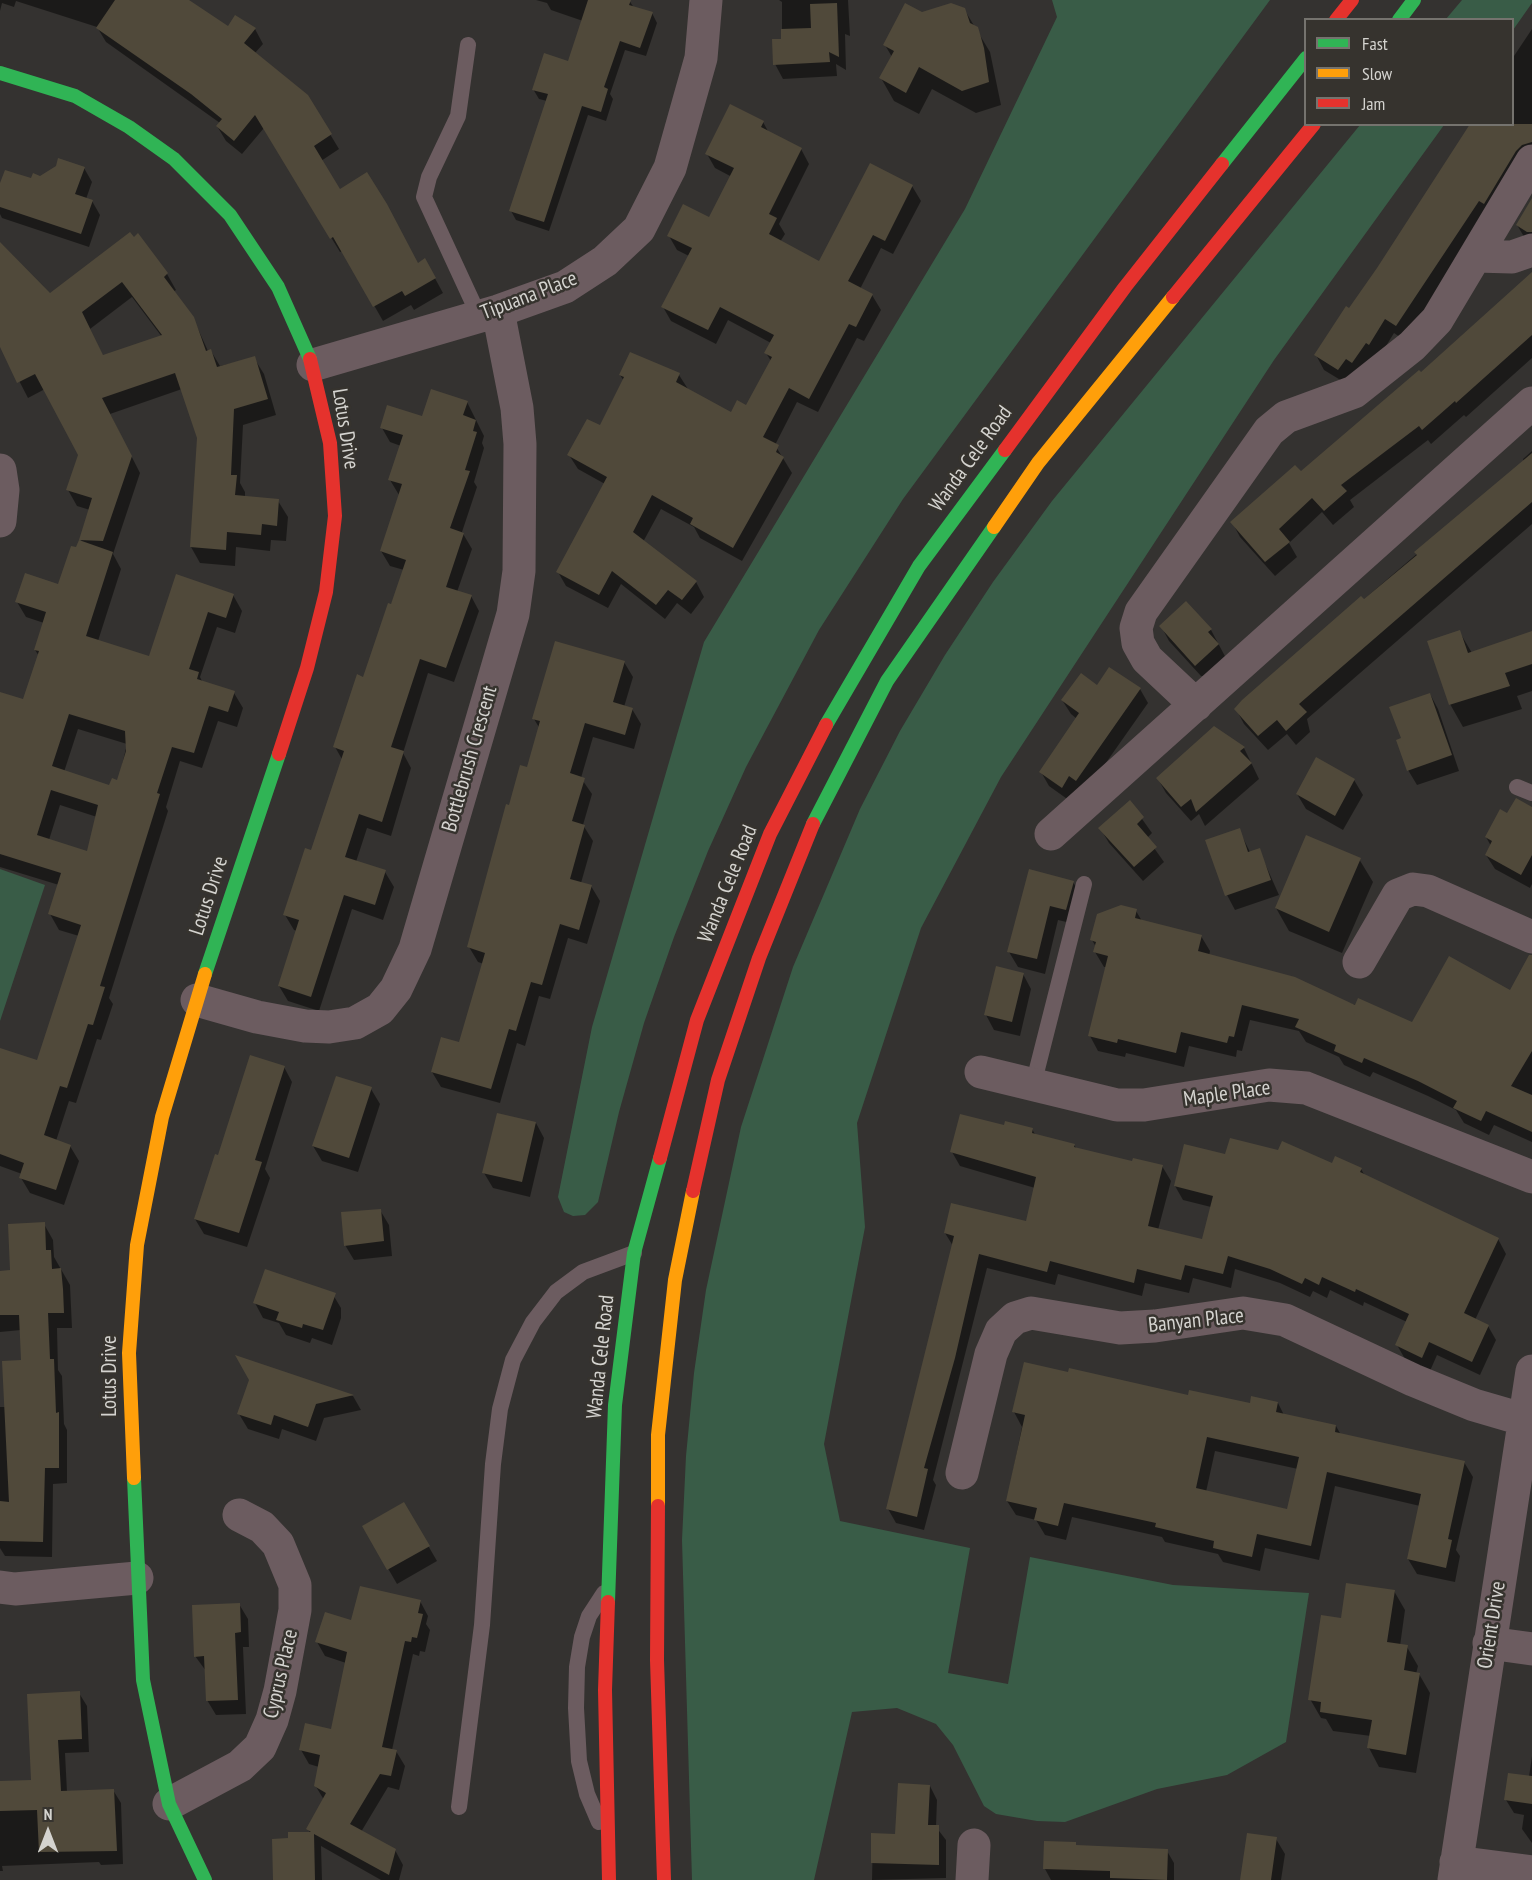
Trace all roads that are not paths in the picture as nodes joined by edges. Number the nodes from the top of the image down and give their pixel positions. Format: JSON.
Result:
{"nodes":[{"id":1,"x":706,"y":0,"type":"edge"},
{"id":2,"x":1352,"y":0,"type":"edge"},
{"id":3,"x":1414,"y":0,"type":"edge"},
{"id":4,"x":1338,"y":18,"type":"edge"},
{"id":5,"x":1400,"y":18,"type":"edge"},
{"id":6,"x":468,"y":45,"type":"dead end"},
{"id":7,"x":1304,"y":59,"type":"edge"},
{"id":8,"x":0,"y":73,"type":"edge"},
{"id":9,"x":1312,"y":126,"type":"edge"},
{"id":10,"x":1532,"y":161,"type":"edge"},
{"id":11,"x":1532,"y":250,"type":"edge"},
{"id":12,"x":1476,"y":256,"type":"junction"},
{"id":13,"x":488,"y":313,"type":"junction"},
{"id":14,"x":313,"y":364,"type":"junction"},
{"id":15,"x":1532,"y":403,"type":"edge"},
{"id":16,"x":0,"y":470,"type":"edge"},
{"id":17,"x":0,"y":521,"type":"edge"},
{"id":18,"x":1196,"y":705,"type":"junction"},
{"id":19,"x":1051,"y":834,"type":"dead end"},
{"id":20,"x":1428,"y":868,"type":"dead end"},
{"id":21,"x":1084,"y":884,"type":"dead end"},
{"id":22,"x":1532,"y":914,"type":"edge"},
{"id":23,"x":1532,"y":937,"type":"edge"},
{"id":24,"x":1359,"y":962,"type":"dead end"},
{"id":25,"x":197,"y":1000,"type":"junction"},
{"id":26,"x":981,"y":1072,"type":"dead end"},
{"id":27,"x":1033,"y":1085,"type":"junction"},
{"id":28,"x":1532,"y":1177,"type":"edge"},
{"id":29,"x":634,"y":1253,"type":"junction"},
{"id":30,"x":1532,"y":1371,"type":"edge"},
{"id":31,"x":1528,"y":1422,"type":"edge"},
{"id":32,"x":962,"y":1473,"type":"dead end"},
{"id":33,"x":239,"y":1515,"type":"dead end"},
{"id":34,"x":137,"y":1578,"type":"junction"},
{"id":35,"x":609,"y":1586,"type":"junction"},
{"id":36,"x":0,"y":1587,"type":"edge"},
{"id":37,"x":1489,"y":1643,"type":"junction"},
{"id":38,"x":1532,"y":1649,"type":"edge"},
{"id":39,"x":169,"y":1804,"type":"junction"},
{"id":40,"x":459,"y":1807,"type":"dead end"},
{"id":41,"x":608,"y":1842,"type":"junction"},
{"id":42,"x":974,"y":1845,"type":"dead end"},
{"id":43,"x":1455,"y":1871,"type":"edge"},
{"id":44,"x":1532,"y":1872,"type":"edge"},
{"id":45,"x":205,"y":1880,"type":"edge"},
{"id":46,"x":609,"y":1880,"type":"edge"},
{"id":47,"x":664,"y":1880,"type":"edge"},
{"id":48,"x":972,"y":1880,"type":"edge"}],
"edges":[{"from":1,"to":13,"type":"street","name":"Tipuana Place"},
{"from":2,"to":4,"type":"street"},
{"from":3,"to":5,"type":"street"},
{"from":6,"to":13,"type":"lane"},
{"from":7,"to":29,"type":"street","name":"Wanda Cele Road"},
{"from":8,"to":14,"type":"street","name":"Lotus Drive"},
{"from":9,"to":47,"type":"street"},
{"from":10,"to":12,"type":"street"},
{"from":11,"to":12,"type":"street"},
{"from":12,"to":18,"type":"street"},
{"from":13,"to":14,"type":"street","name":"Tipuana Place"},
{"from":13,"to":25,"type":"street","name":"Bottlebrush Crescent"},
{"from":14,"to":25,"type":"street","name":"Lotus Drive"},
{"from":15,"to":18,"type":"street"},
{"from":16,"to":17,"type":"street"},
{"from":18,"to":19,"type":"street"},
{"from":20,"to":22,"type":"street"},
{"from":21,"to":27,"type":"lane"},
{"from":23,"to":24,"type":"street"},
{"from":25,"to":34,"type":"street","name":"Lotus Drive"},
{"from":26,"to":27,"type":"street","name":"Maple Place"},
{"from":27,"to":28,"type":"street","name":"Maple Place"},
{"from":29,"to":35,"type":"street","name":"Wanda Cele Road"},
{"from":29,"to":40,"type":"lane"},
{"from":30,"to":31,"type":"street","name":"Orient Drive"},
{"from":31,"to":32,"type":"street","name":"Banyan Place"},
{"from":31,"to":37,"type":"street","name":"Orient Drive"},
{"from":33,"to":39,"type":"street","name":"Cyprus Place"},
{"from":34,"to":36,"type":"street"},
{"from":34,"to":39,"type":"street","name":"Lotus Drive"},
{"from":35,"to":41,"type":"street","name":"Wanda Cele Road"},
{"from":35,"to":41,"type":"lane"},
{"from":37,"to":38,"type":"street"},
{"from":37,"to":43,"type":"street","name":"Orient Drive"},
{"from":39,"to":45,"type":"street","name":"Lotus Drive"},
{"from":41,"to":46,"type":"street","name":"Wanda Cele Road"},
{"from":42,"to":48,"type":"street"},
{"from":43,"to":44,"type":"street"}]}
